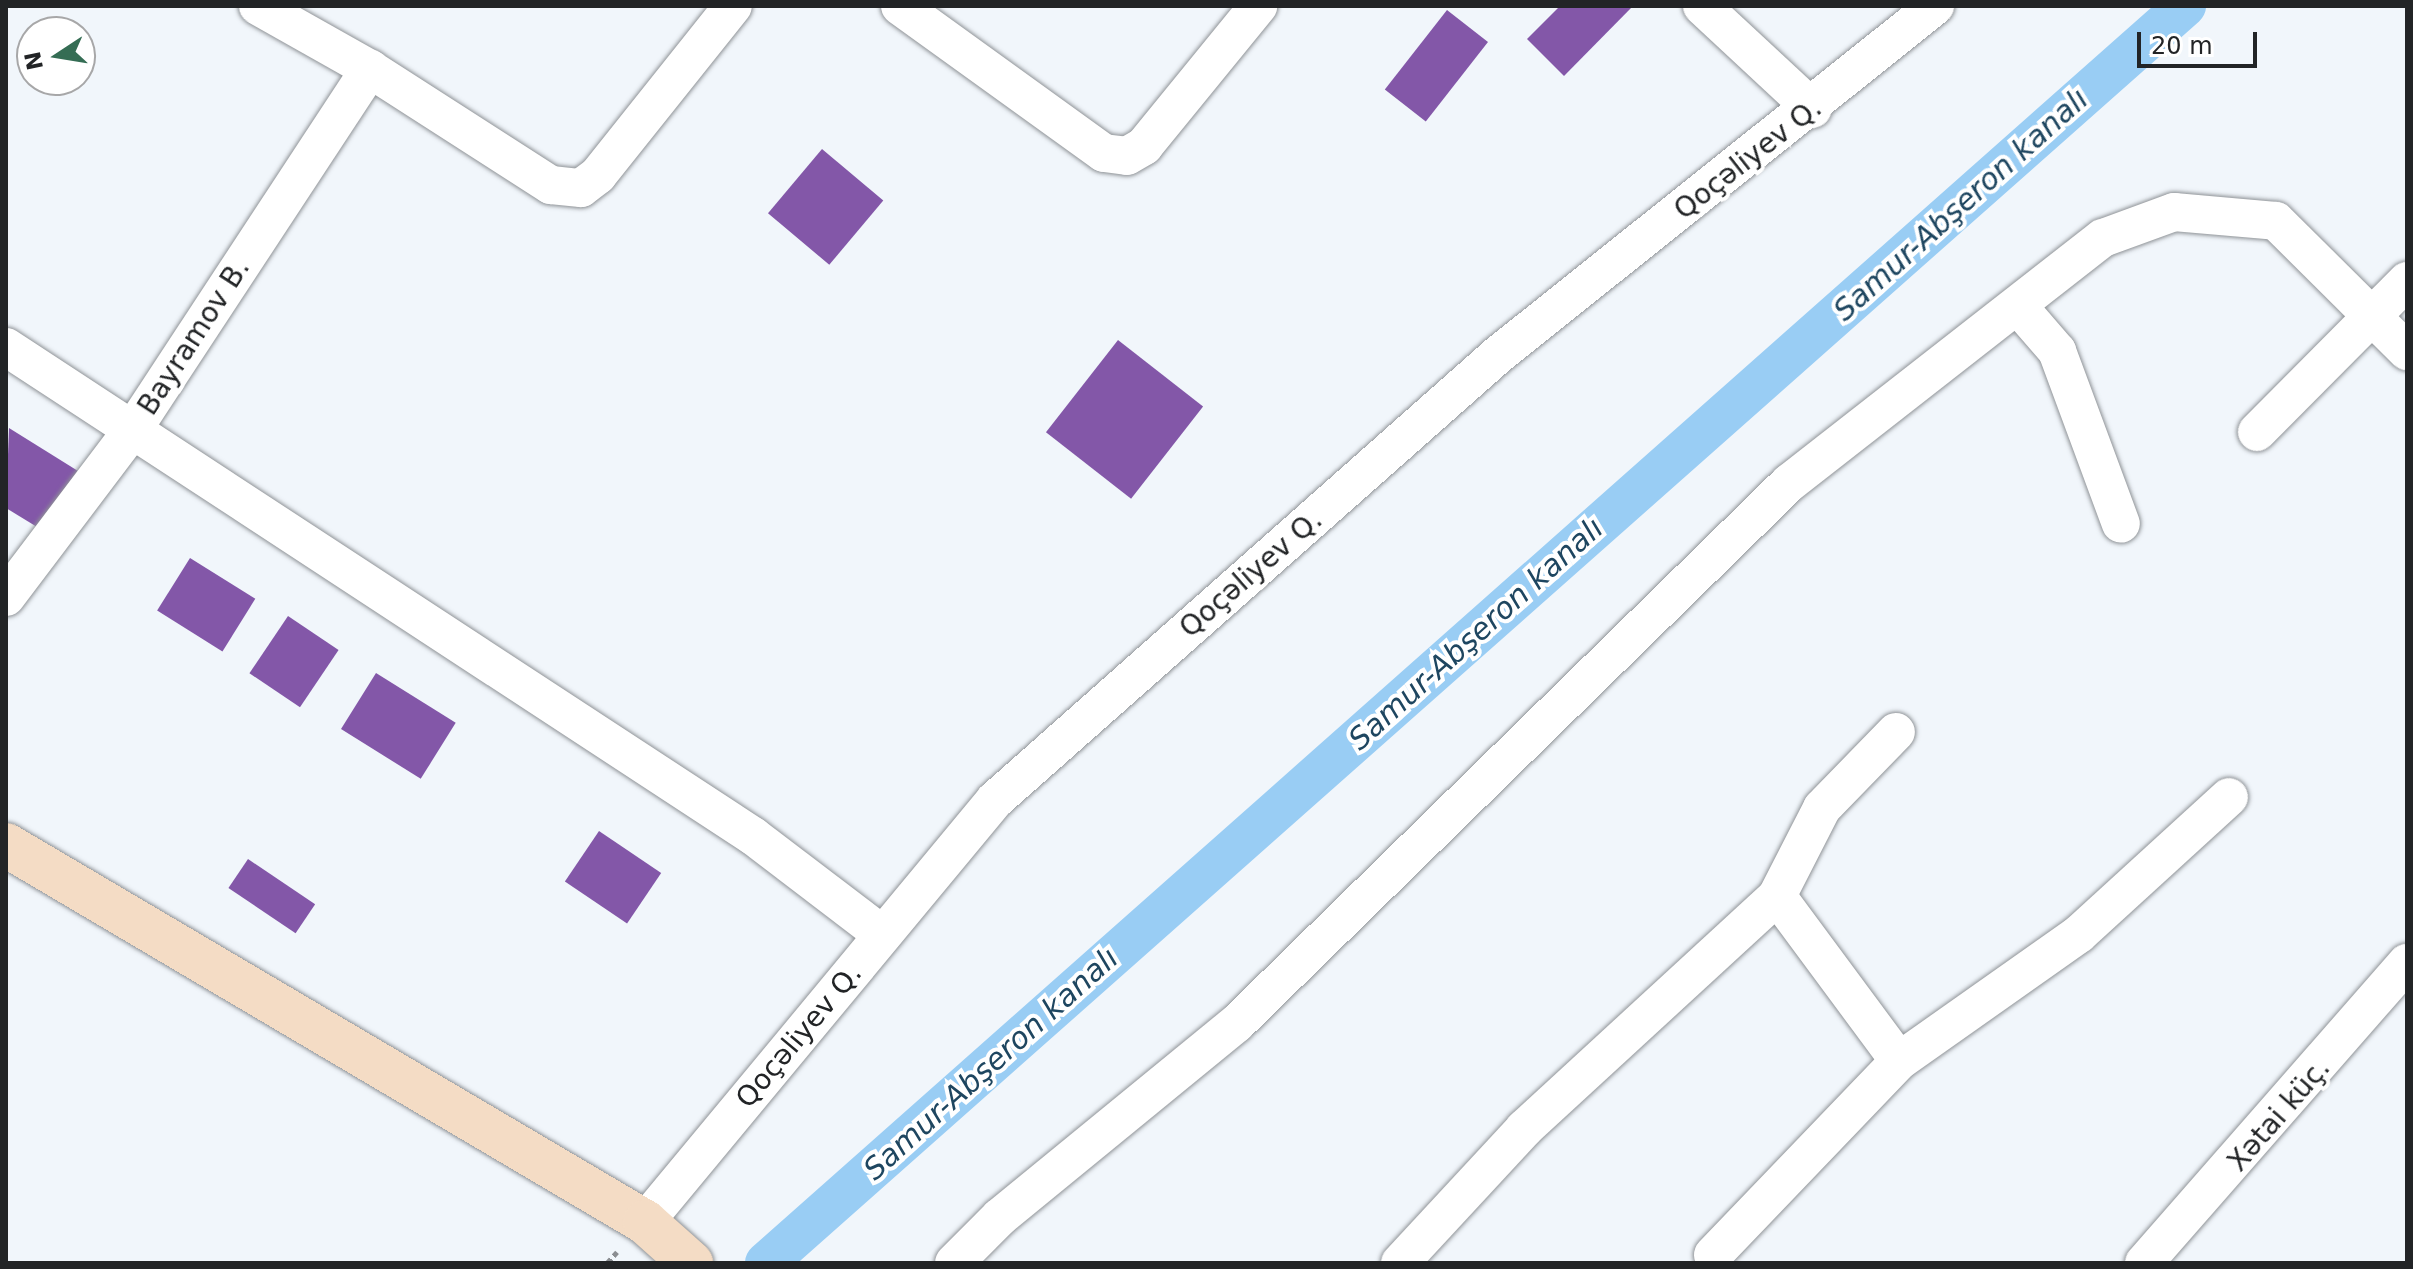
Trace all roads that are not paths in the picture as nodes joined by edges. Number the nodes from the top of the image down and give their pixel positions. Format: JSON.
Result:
{"nodes":[{"id":1,"x":258,"y":6,"type":"edge"},
{"id":2,"x":733,"y":6,"type":"edge"},
{"id":3,"x":900,"y":6,"type":"edge"},
{"id":4,"x":1258,"y":6,"type":"edge"},
{"id":5,"x":1702,"y":6,"type":"edge"},
{"id":6,"x":1935,"y":6,"type":"edge"},
{"id":7,"x":370,"y":69,"type":"junction"},
{"id":8,"x":1813,"y":109,"type":"junction"},
{"id":9,"x":2407,"y":281,"type":"edge"},
{"id":10,"x":2018,"y":306,"type":"junction"},
{"id":11,"x":2374,"y":315,"type":"junction"},
{"id":12,"x":6,"y":347,"type":"edge"},
{"id":13,"x":2407,"y":351,"type":"edge"},
{"id":14,"x":134,"y":428,"type":"junction"},
{"id":15,"x":2257,"y":432,"type":"dead end"},
{"id":16,"x":2121,"y":524,"type":"dead end"},
{"id":17,"x":6,"y":597,"type":"edge"},
{"id":18,"x":1896,"y":732,"type":"dead end"},
{"id":19,"x":2229,"y":797,"type":"dead end"},
{"id":20,"x":6,"y":845,"type":"edge"},
{"id":21,"x":1777,"y":896,"type":"junction"},
{"id":22,"x":883,"y":935,"type":"junction"},
{"id":23,"x":2407,"y":963,"type":"edge"},
{"id":24,"x":2395,"y":1002,"type":"edge"},
{"id":25,"x":1899,"y":1061,"type":"junction"},
{"id":26,"x":645,"y":1222,"type":"junction"},
{"id":27,"x":1713,"y":1255,"type":"dead end"},
{"id":28,"x":691,"y":1263,"type":"edge"},
{"id":29,"x":954,"y":1263,"type":"edge"},
{"id":30,"x":1400,"y":1263,"type":"edge"},
{"id":31,"x":2144,"y":1263,"type":"edge"}],
"edges":[{"from":1,"to":7,"type":"street"},
{"from":2,"to":7,"type":"street"},
{"from":3,"to":4,"type":"street"},
{"from":5,"to":8,"type":"street"},
{"from":6,"to":8,"type":"street","name":"Qoçəliyev Q."},
{"from":7,"to":14,"type":"street","name":"Bayramov B."},
{"from":8,"to":22,"type":"street","name":"Qoçəliyev Q."},
{"from":9,"to":11,"type":"street"},
{"from":10,"to":11,"type":"street"},
{"from":10,"to":16,"type":"street"},
{"from":10,"to":29,"type":"street"},
{"from":11,"to":13,"type":"street"},
{"from":11,"to":15,"type":"street"},
{"from":12,"to":14,"type":"street"},
{"from":14,"to":17,"type":"street","name":"Bayramov B."},
{"from":14,"to":22,"type":"street"},
{"from":18,"to":21,"type":"street"},
{"from":19,"to":25,"type":"street"},
{"from":20,"to":26,"type":"street"},
{"from":21,"to":25,"type":"street"},
{"from":21,"to":30,"type":"street"},
{"from":22,"to":26,"type":"street","name":"Qoçəliyev Q."},
{"from":23,"to":24,"type":"street","name":"Xətai küç."},
{"from":24,"to":31,"type":"street","name":"Xətai küç."},
{"from":25,"to":27,"type":"street"},
{"from":26,"to":28,"type":"street"}]}
